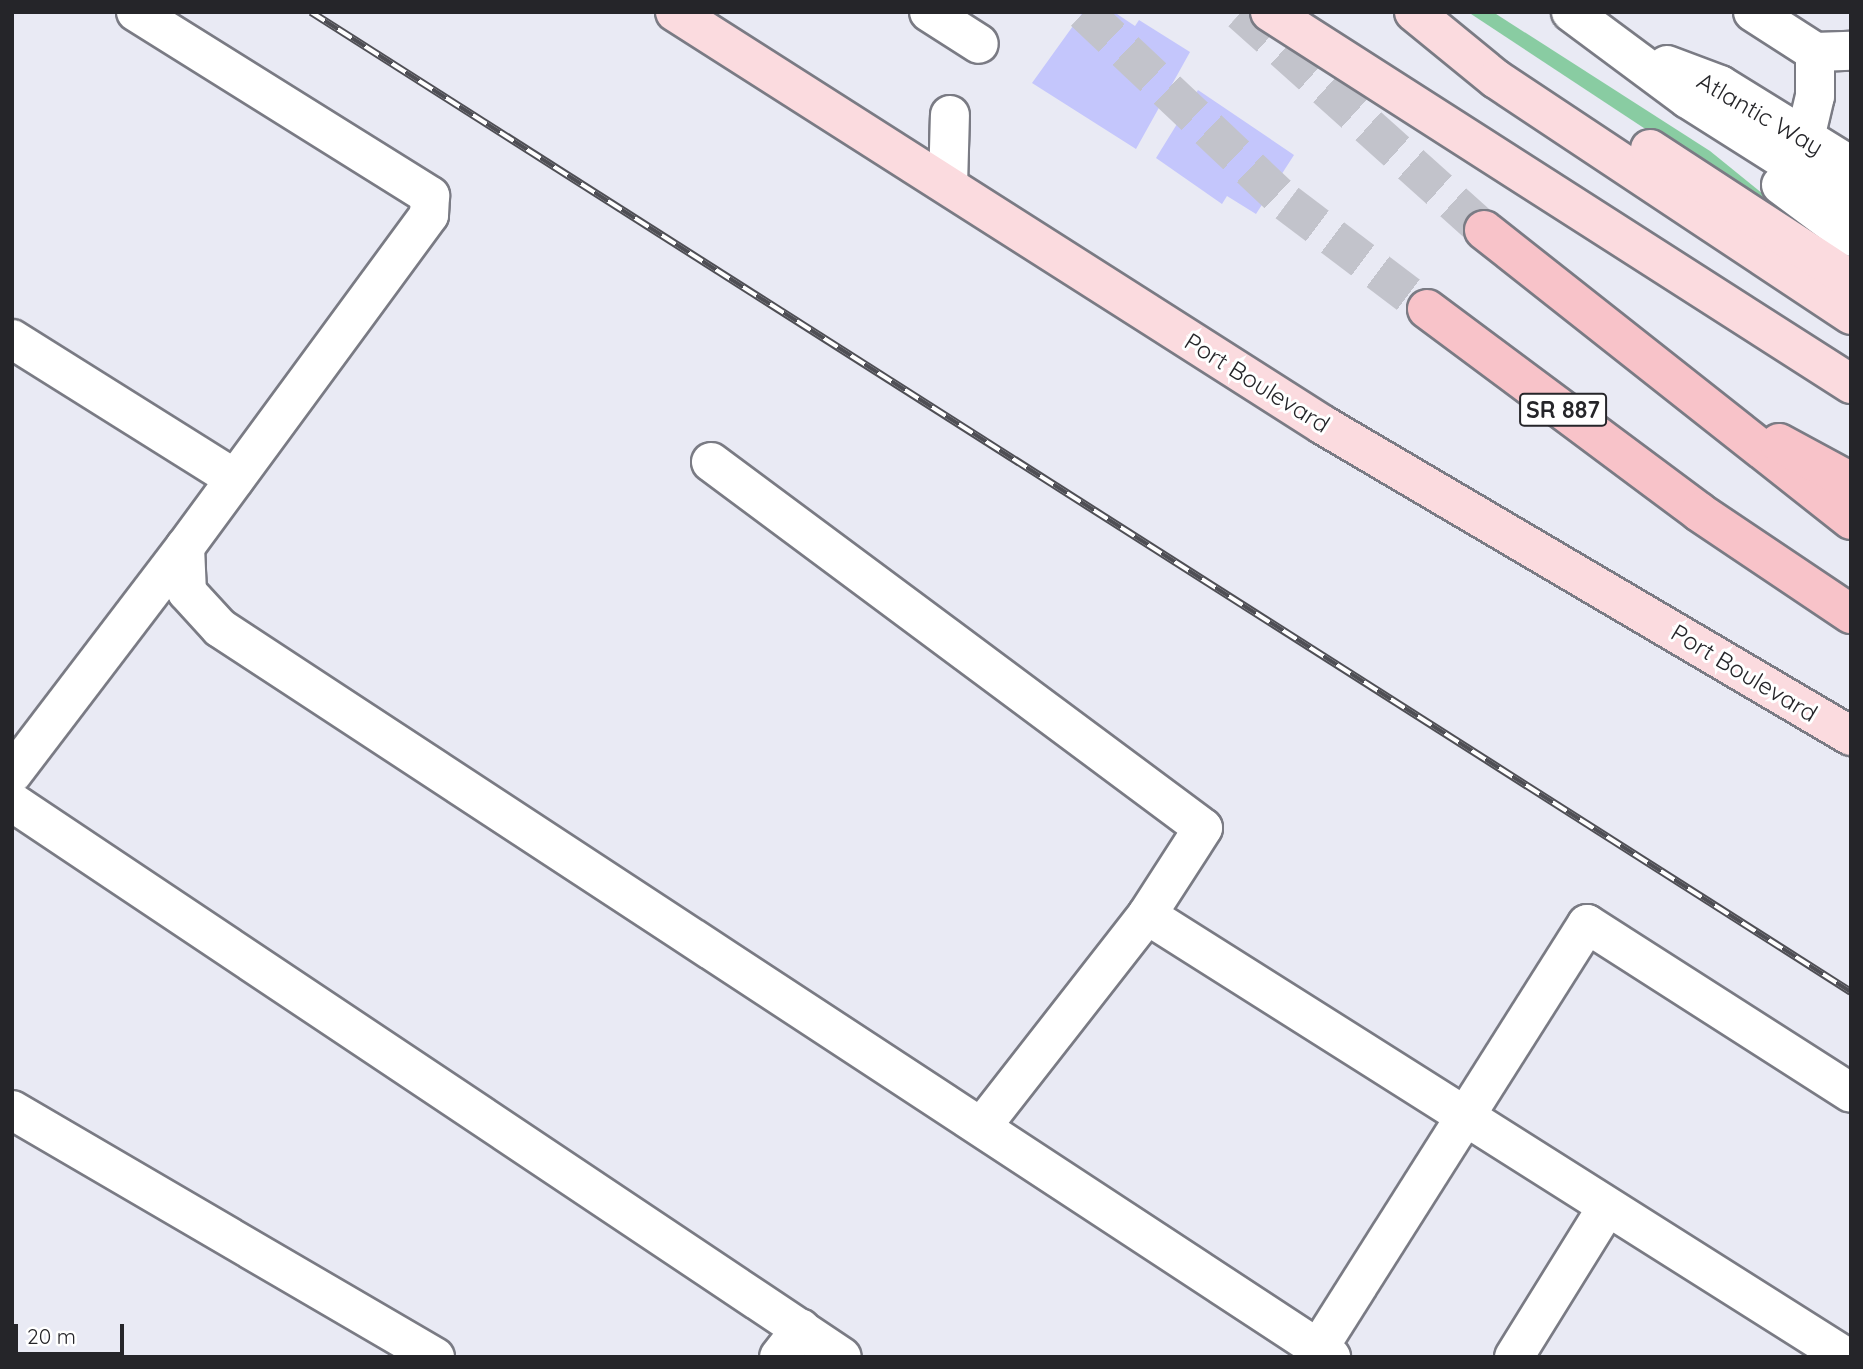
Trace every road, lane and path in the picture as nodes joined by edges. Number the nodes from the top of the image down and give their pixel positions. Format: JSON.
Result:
{"nodes":[{"id":1,"x":136,"y":12,"type":"edge"},
{"id":2,"x":675,"y":12,"type":"edge"},
{"id":3,"x":929,"y":12,"type":"edge"},
{"id":4,"x":1270,"y":12,"type":"edge"},
{"id":5,"x":1415,"y":12,"type":"edge"},
{"id":6,"x":1571,"y":12,"type":"edge"},
{"id":7,"x":1753,"y":12,"type":"edge"},
{"id":8,"x":979,"y":44,"type":"dead end"},
{"id":9,"x":1629,"y":51,"type":"junction"},
{"id":10,"x":1833,"y":52,"type":"edge"},
{"id":11,"x":950,"y":115,"type":"dead end"},
{"id":12,"x":1805,"y":138,"type":"junction"},
{"id":13,"x":1851,"y":166,"type":"edge"},
{"id":14,"x":948,"y":185,"type":"junction"},
{"id":15,"x":1851,"y":202,"type":"edge"},
{"id":16,"x":1485,"y":230,"type":"tunnel mouth"},
{"id":17,"x":1851,"y":237,"type":"edge"},
{"id":18,"x":1851,"y":280,"type":"edge"},
{"id":19,"x":1427,"y":309,"type":"tunnel mouth"},
{"id":20,"x":1851,"y":315,"type":"edge"},
{"id":21,"x":12,"y":339,"type":"edge"},
{"id":22,"x":1851,"y":384,"type":"edge"},
{"id":23,"x":1717,"y":417,"type":"junction"},
{"id":24,"x":711,"y":462,"type":"dead end"},
{"id":25,"x":235,"y":479,"type":"junction"},
{"id":26,"x":1851,"y":482,"type":"edge"},
{"id":27,"x":1851,"y":520,"type":"edge"},
{"id":28,"x":185,"y":547,"type":"junction"},
{"id":29,"x":1851,"y":614,"type":"edge"},
{"id":30,"x":1851,"y":736,"type":"edge"},
{"id":31,"x":12,"y":774,"type":"edge"},
{"id":32,"x":12,"y":802,"type":"edge"},
{"id":33,"x":1147,"y":915,"type":"junction"},
{"id":34,"x":1851,"y":1093,"type":"edge"},
{"id":35,"x":12,"y":1110,"type":"edge"},
{"id":36,"x":1464,"y":1117,"type":"junction"},
{"id":37,"x":985,"y":1124,"type":"junction"},
{"id":38,"x":1607,"y":1207,"type":"junction"},
{"id":39,"x":790,"y":1343,"type":"edge"},
{"id":40,"x":1324,"y":1353,"type":"edge"},
{"id":41,"x":435,"y":1357,"type":"edge"},
{"id":42,"x":842,"y":1357,"type":"edge"},
{"id":43,"x":1514,"y":1357,"type":"edge"},
{"id":44,"x":1846,"y":1357,"type":"edge"}],
"edges":[{"from":1,"to":25,"type":"street"},
{"from":2,"to":14,"type":"main road","name":"Port Boulevard"},
{"from":3,"to":8,"type":"street"},
{"from":4,"to":22,"type":"main road"},
{"from":5,"to":18,"type":"main road"},
{"from":5,"to":20,"type":"main road"},
{"from":6,"to":9,"type":"street"},
{"from":7,"to":10,"type":"street"},
{"from":9,"to":12,"type":"street","name":"Atlantic Way"},
{"from":9,"to":15,"type":"street"},
{"from":9,"to":17,"type":"street"},
{"from":10,"to":12,"type":"street"},
{"from":11,"to":14,"type":"street"},
{"from":12,"to":13,"type":"street","name":"Atlantic Way"},
{"from":14,"to":30,"type":"main road","name":"Port Boulevard"},
{"from":16,"to":23,"type":"highway"},
{"from":19,"to":29,"type":"highway","number":"SR 887"},
{"from":21,"to":25,"type":"street"},
{"from":23,"to":26,"type":"highway"},
{"from":23,"to":27,"type":"highway"},
{"from":24,"to":33,"type":"street"},
{"from":25,"to":28,"type":"street"},
{"from":28,"to":31,"type":"street"},
{"from":28,"to":37,"type":"street"},
{"from":32,"to":39,"type":"street"},
{"from":33,"to":36,"type":"street"},
{"from":33,"to":37,"type":"street"},
{"from":34,"to":36,"type":"street"},
{"from":35,"to":41,"type":"street"},
{"from":36,"to":38,"type":"street"},
{"from":36,"to":40,"type":"street"},
{"from":37,"to":40,"type":"street"},
{"from":38,"to":43,"type":"street"},
{"from":38,"to":44,"type":"street"},
{"from":39,"to":42,"type":"street"}]}
